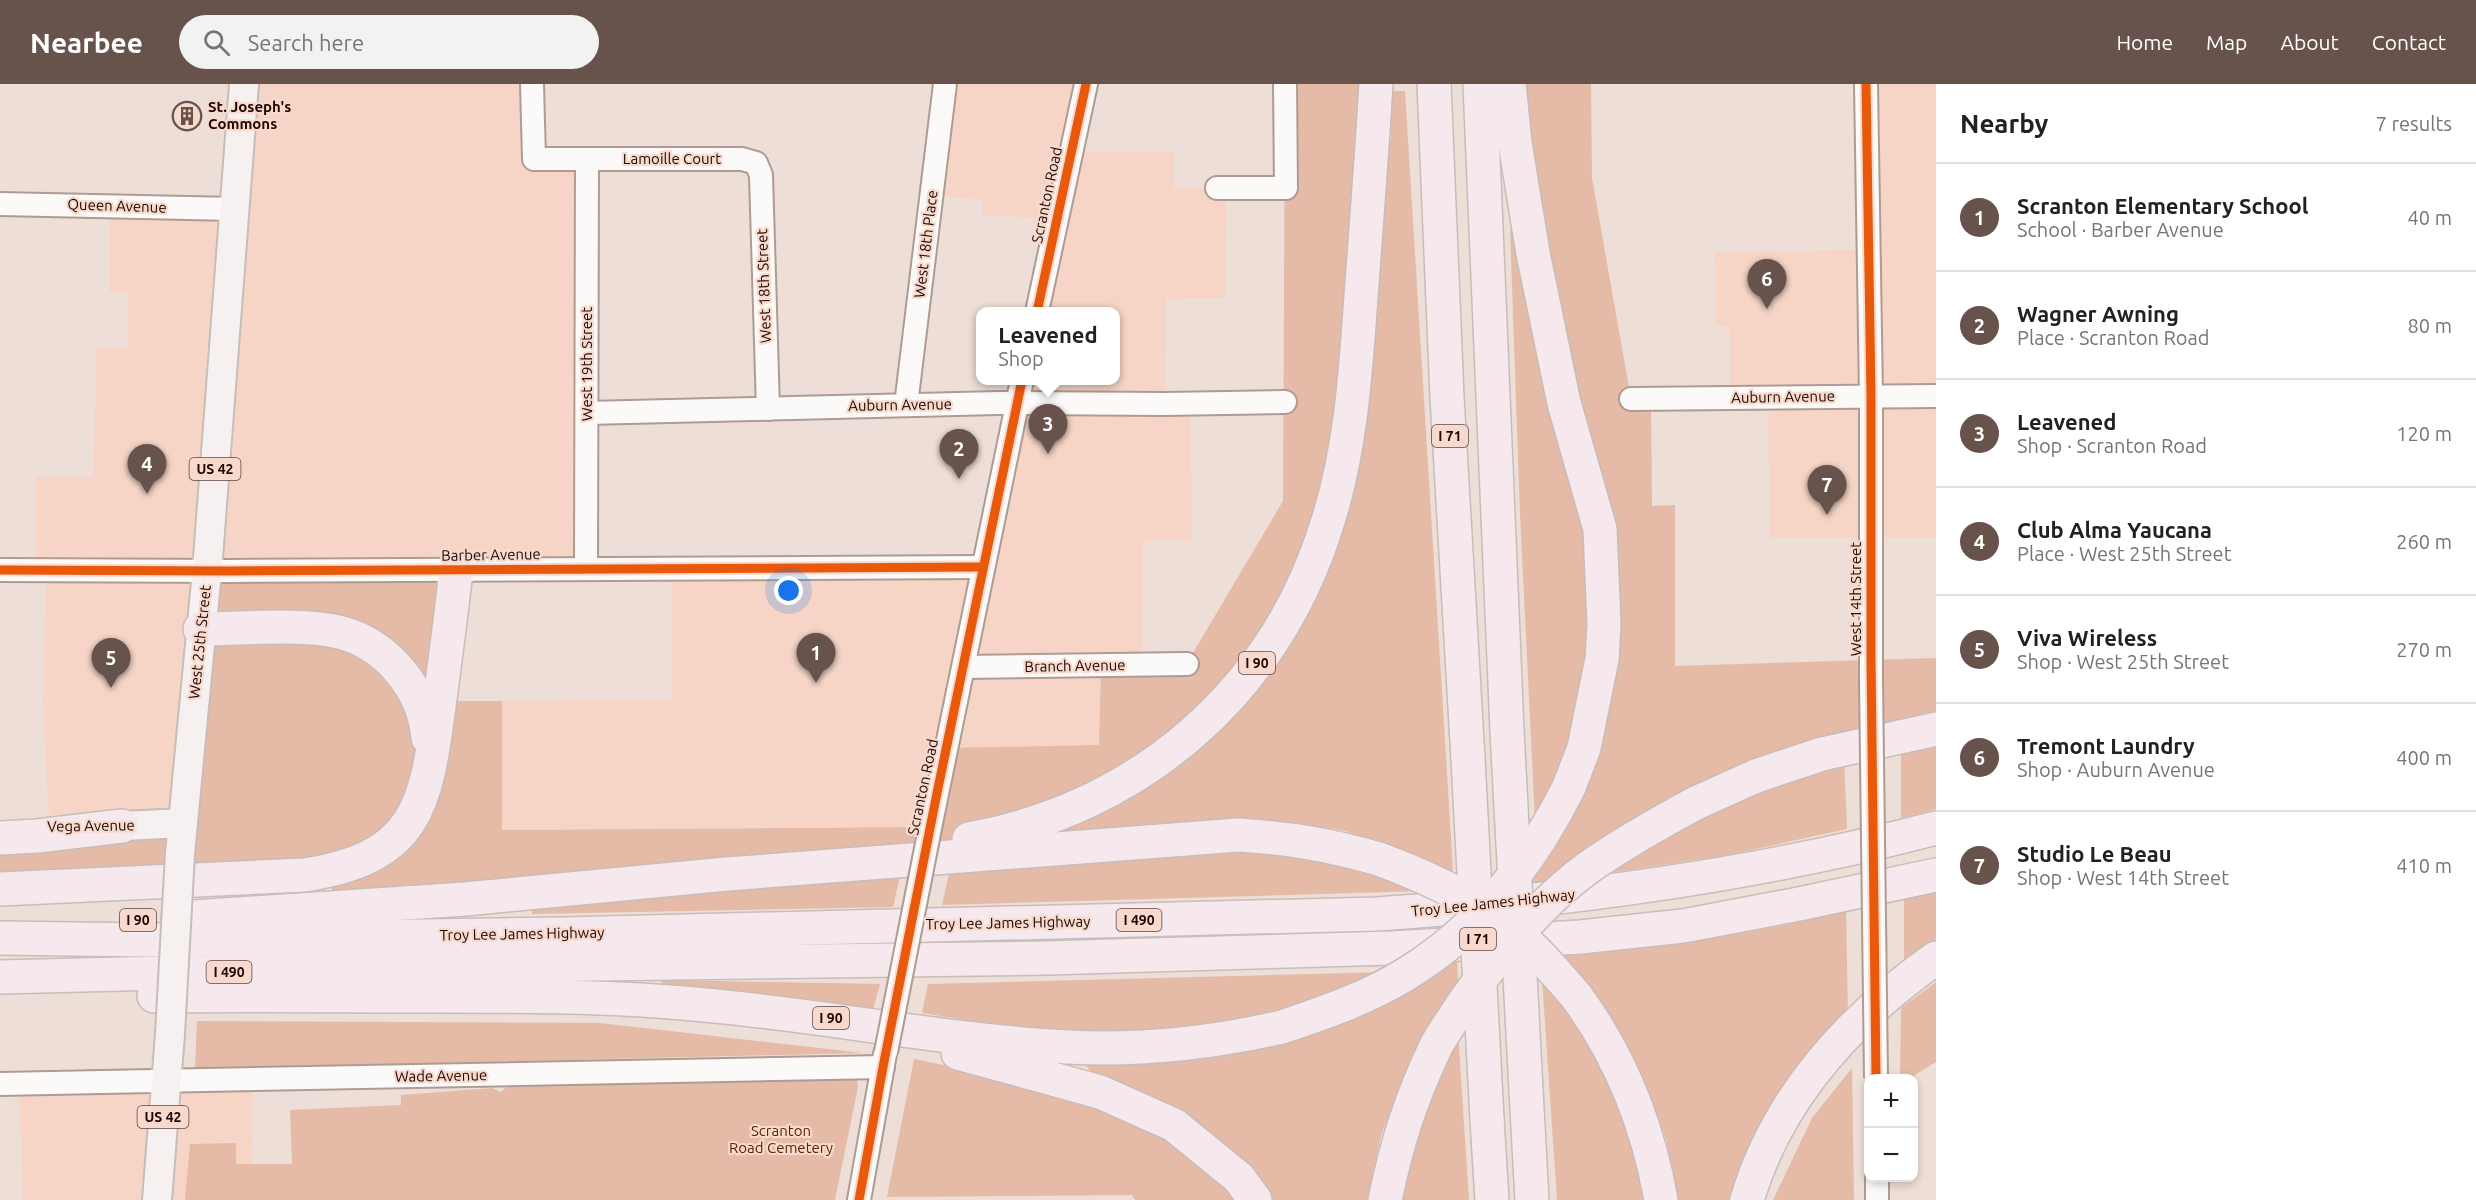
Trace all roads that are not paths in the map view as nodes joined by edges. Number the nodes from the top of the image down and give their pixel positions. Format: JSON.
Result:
{"nodes":[{"id":1,"x":244,"y":84,"type":"edge"},
{"id":2,"x":532,"y":84,"type":"edge"},
{"id":3,"x":945,"y":84,"type":"edge"},
{"id":4,"x":1086,"y":84,"type":"edge"},
{"id":5,"x":1285,"y":84,"type":"edge"},
{"id":6,"x":1866,"y":84,"type":"edge"},
{"id":7,"x":1376,"y":89,"type":"edge"},
{"id":8,"x":1495,"y":92,"type":"edge"},
{"id":9,"x":1434,"y":98,"type":"edge"},
{"id":10,"x":587,"y":159,"type":"junction"},
{"id":11,"x":756,"y":163,"type":"joint"},
{"id":12,"x":1217,"y":188,"type":"dead end"},
{"id":13,"x":0,"y":204,"type":"edge"},
{"id":14,"x":234,"y":208,"type":"junction"},
{"id":15,"x":1038,"y":307,"type":"edge"},
{"id":16,"x":1021,"y":385,"type":"edge"},
{"id":17,"x":1871,"y":396,"type":"junction"},
{"id":18,"x":1936,"y":396,"type":"edge"},
{"id":19,"x":1631,"y":399,"type":"dead end"},
{"id":20,"x":1285,"y":402,"type":"dead end"},
{"id":21,"x":1017,"y":403,"type":"junction"},
{"id":22,"x":906,"y":405,"type":"junction"},
{"id":23,"x":768,"y":409,"type":"junction"},
{"id":24,"x":587,"y":413,"type":"junction"},
{"id":25,"x":982,"y":567,"type":"junction"},
{"id":26,"x":586,"y":569,"type":"junction"},
{"id":27,"x":0,"y":570,"type":"edge"},
{"id":28,"x":456,"y":571,"type":"junction"},
{"id":29,"x":207,"y":572,"type":"junction"},
{"id":30,"x":200,"y":629,"type":"junction"},
{"id":31,"x":1187,"y":664,"type":"dead end"},
{"id":32,"x":964,"y":667,"type":"junction"},
{"id":33,"x":1936,"y":729,"type":"edge"},
{"id":34,"x":431,"y":767,"type":"junction"},
{"id":35,"x":183,"y":823,"type":"junction"},
{"id":36,"x":122,"y":826,"type":"junction"},
{"id":37,"x":0,"y":827,"type":"edge"},
{"id":38,"x":1936,"y":828,"type":"edge"},
{"id":39,"x":0,"y":838,"type":"edge"},
{"id":40,"x":727,"y":874,"type":"junction"},
{"id":41,"x":1936,"y":874,"type":"edge"},
{"id":42,"x":0,"y":889,"type":"edge"},
{"id":43,"x":0,"y":929,"type":"edge"},
{"id":44,"x":0,"y":938,"type":"edge"},
{"id":45,"x":1936,"y":957,"type":"edge"},
{"id":46,"x":0,"y":977,"type":"edge"},
{"id":47,"x":0,"y":996,"type":"edge"},
{"id":48,"x":377,"y":996,"type":"junction"},
{"id":49,"x":884,"y":1060,"type":"junction"},
{"id":50,"x":1876,"y":1074,"type":"edge"},
{"id":51,"x":166,"y":1081,"type":"junction"},
{"id":52,"x":0,"y":1084,"type":"edge"},
{"id":53,"x":1877,"y":1182,"type":"edge"},
{"id":54,"x":157,"y":1200,"type":"edge"},
{"id":55,"x":859,"y":1200,"type":"edge"},
{"id":56,"x":1255,"y":1200,"type":"edge"},
{"id":57,"x":1385,"y":1200,"type":"edge"},
{"id":58,"x":1492,"y":1200,"type":"edge"},
{"id":59,"x":1532,"y":1200,"type":"edge"},
{"id":60,"x":1661,"y":1200,"type":"edge"},
{"id":61,"x":1747,"y":1200,"type":"edge"},
{"id":62,"x":1877,"y":1200,"type":"edge"}],
"edges":[{"from":1,"to":14,"type":"main road","name":"West 25th Street","number":"US 42"},
{"from":2,"to":10,"type":"street","name":"Lamoille Court"},
{"from":3,"to":22,"type":"street","name":"West 18th Place"},
{"from":4,"to":15,"type":"street","name":"Scranton Road"},
{"from":5,"to":12,"type":"street"},
{"from":6,"to":17,"type":"street","name":"West 14th Street"},
{"from":7,"to":40,"type":"highway","number":"I 90"},
{"from":8,"to":48,"type":"highway","number":"I 90","bridge":true},
{"from":8,"to":59,"type":"highway","number":"I 71","bridge":true},
{"from":9,"to":58,"type":"highway","number":"I 71","bridge":true},
{"from":10,"to":11,"type":"street","name":"Lamoille Court"},
{"from":10,"to":24,"type":"street","name":"West 19th Street"},
{"from":11,"to":23,"type":"street","name":"West 18th Street"},
{"from":13,"to":14,"type":"street","name":"Queen Avenue"},
{"from":14,"to":29,"type":"main road","name":"West 25th Street","number":"US 42"},
{"from":16,"to":21,"type":"street","name":"Scranton Road"},
{"from":17,"to":18,"type":"street","name":"Auburn Avenue"},
{"from":17,"to":19,"type":"street","name":"Auburn Avenue"},
{"from":17,"to":50,"type":"street","name":"West 14th Street","bridge":true},
{"from":20,"to":21,"type":"street","name":"Auburn Avenue"},
{"from":21,"to":22,"type":"street","name":"Auburn Avenue"},
{"from":21,"to":25,"type":"street","name":"Scranton Road"},
{"from":22,"to":23,"type":"street","name":"Auburn Avenue"},
{"from":23,"to":24,"type":"street","name":"Auburn Avenue"},
{"from":24,"to":26,"type":"street","name":"West 19th Street"},
{"from":25,"to":26,"type":"street","name":"Barber Avenue"},
{"from":25,"to":32,"type":"street","name":"Scranton Road"},
{"from":26,"to":28,"type":"street","name":"Barber Avenue"},
{"from":27,"to":29,"type":"street","name":"Barber Avenue"},
{"from":28,"to":29,"type":"street","name":"Barber Avenue"},
{"from":28,"to":34,"type":"highway"},
{"from":29,"to":30,"type":"main road","name":"West 25th Street","number":"US 42"},
{"from":30,"to":34,"type":"highway"},
{"from":30,"to":35,"type":"main road","name":"West 25th Street","number":"US 42"},
{"from":31,"to":32,"type":"street","name":"Branch Avenue"},
{"from":32,"to":49,"type":"street","name":"Scranton Road","bridge":true},
{"from":33,"to":57,"type":"highway","bridge":true},
{"from":34,"to":42,"type":"highway"},
{"from":35,"to":36,"type":"main road","name":"Vega Avenue"},
{"from":35,"to":51,"type":"main road","name":"West 25th Street","number":"US 42","bridge":true},
{"from":36,"to":37,"type":"street","name":"Vega Avenue"},
{"from":36,"to":39,"type":"highway"},
{"from":38,"to":44,"type":"highway","name":"Troy Lee James Highway","number":"I 490"},
{"from":40,"to":43,"type":"highway","number":"I 90"},
{"from":40,"to":60,"type":"highway","bridge":true},
{"from":41,"to":46,"type":"highway","name":"Troy Lee James Highway","number":"I 490"},
{"from":45,"to":61,"type":"highway"},
{"from":47,"to":48,"type":"highway","number":"I 90"},
{"from":48,"to":56,"type":"highway"},
{"from":49,"to":51,"type":"street","name":"Wade Avenue"},
{"from":49,"to":55,"type":"street","name":"Scranton Road"},
{"from":51,"to":52,"type":"street","name":"Wade Avenue"},
{"from":51,"to":54,"type":"main road","name":"West 25th Street","number":"US 42"},
{"from":53,"to":62,"type":"street"}]}
